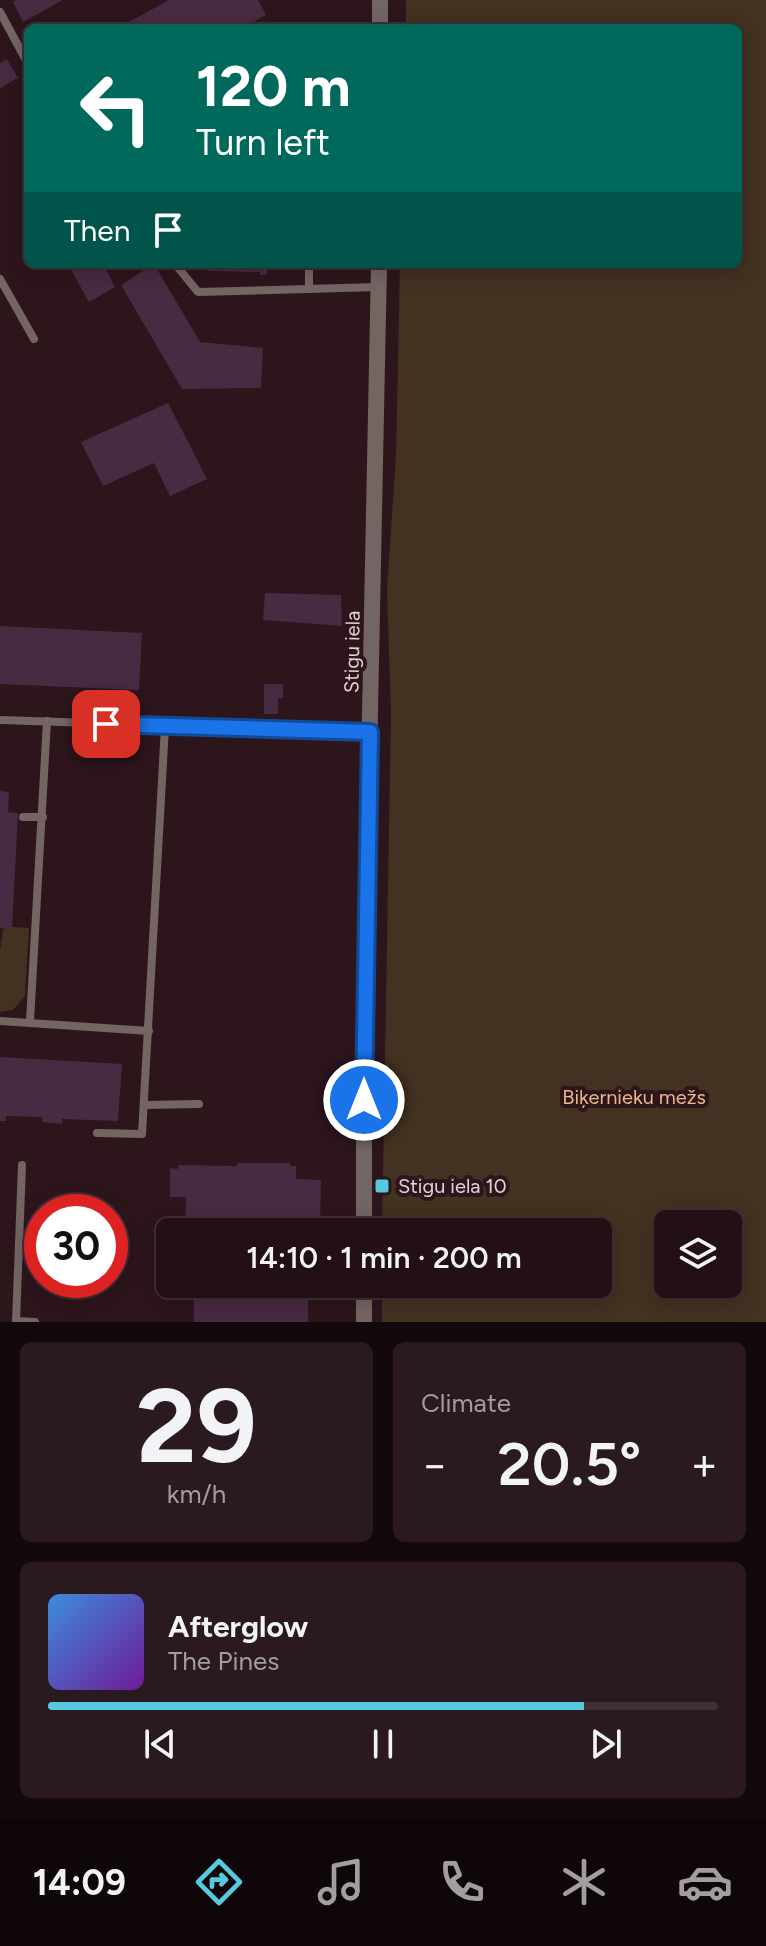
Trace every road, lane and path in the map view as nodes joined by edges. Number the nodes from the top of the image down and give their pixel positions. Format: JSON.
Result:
{"nodes":[{"id":1,"x":380,"y":0,"type":"edge"},
{"id":2,"x":0,"y":12,"type":"edge"},
{"id":3,"x":380,"y":24,"type":"edge"},
{"id":4,"x":24,"y":56,"type":"edge"},
{"id":5,"x":178,"y":268,"type":"edge"},
{"id":6,"x":309,"y":268,"type":"edge"},
{"id":7,"x":379,"y":268,"type":"edge"},
{"id":8,"x":0,"y":279,"type":"edge"},
{"id":9,"x":379,"y":287,"type":"junction"},
{"id":10,"x":309,"y":289,"type":"junction"},
{"id":11,"x":34,"y":339,"type":"dead end"},
{"id":12,"x":0,"y":720,"type":"edge"},
{"id":13,"x":47,"y":721,"type":"junction"},
{"id":14,"x":165,"y":727,"type":"junction"},
{"id":15,"x":370,"y":732,"type":"junction"},
{"id":16,"x":23,"y":817,"type":"dead end"},
{"id":17,"x":43,"y":817,"type":"junction"},
{"id":18,"x":0,"y":1021,"type":"edge"},
{"id":19,"x":30,"y":1021,"type":"junction"},
{"id":20,"x":149,"y":1031,"type":"junction"},
{"id":21,"x":199,"y":1104,"type":"dead end"},
{"id":22,"x":145,"y":1105,"type":"junction"},
{"id":23,"x":97,"y":1133,"type":"dead end"},
{"id":24,"x":22,"y":1165,"type":"dead end"},
{"id":25,"x":364,"y":1218,"type":"edge"},
{"id":26,"x":364,"y":1298,"type":"edge"},
{"id":27,"x":16,"y":1322,"type":"edge"},
{"id":28,"x":35,"y":1322,"type":"edge"},
{"id":29,"x":364,"y":1322,"type":"edge"}],
"edges":[{"from":1,"to":3,"type":"street"},
{"from":2,"to":4,"type":"lane"},
{"from":5,"to":10,"type":"lane"},
{"from":6,"to":10,"type":"lane"},
{"from":7,"to":9,"type":"street","name":"Stigu iela"},
{"from":8,"to":11,"type":"lane"},
{"from":9,"to":10,"type":"lane"},
{"from":9,"to":15,"type":"street","name":"Stigu iela"},
{"from":12,"to":13,"type":"lane"},
{"from":13,"to":14,"type":"lane"},
{"from":13,"to":17,"type":"lane"},
{"from":14,"to":15,"type":"lane"},
{"from":14,"to":20,"type":"lane"},
{"from":15,"to":25,"type":"street","name":"Stigu iela"},
{"from":16,"to":17,"type":"lane"},
{"from":17,"to":19,"type":"lane"},
{"from":18,"to":19,"type":"lane"},
{"from":19,"to":20,"type":"lane"},
{"from":20,"to":22,"type":"lane"},
{"from":21,"to":22,"type":"lane"},
{"from":22,"to":23,"type":"lane"},
{"from":24,"to":27,"type":"lane"},
{"from":26,"to":29,"type":"street"},
{"from":27,"to":28,"type":"lane"}]}
